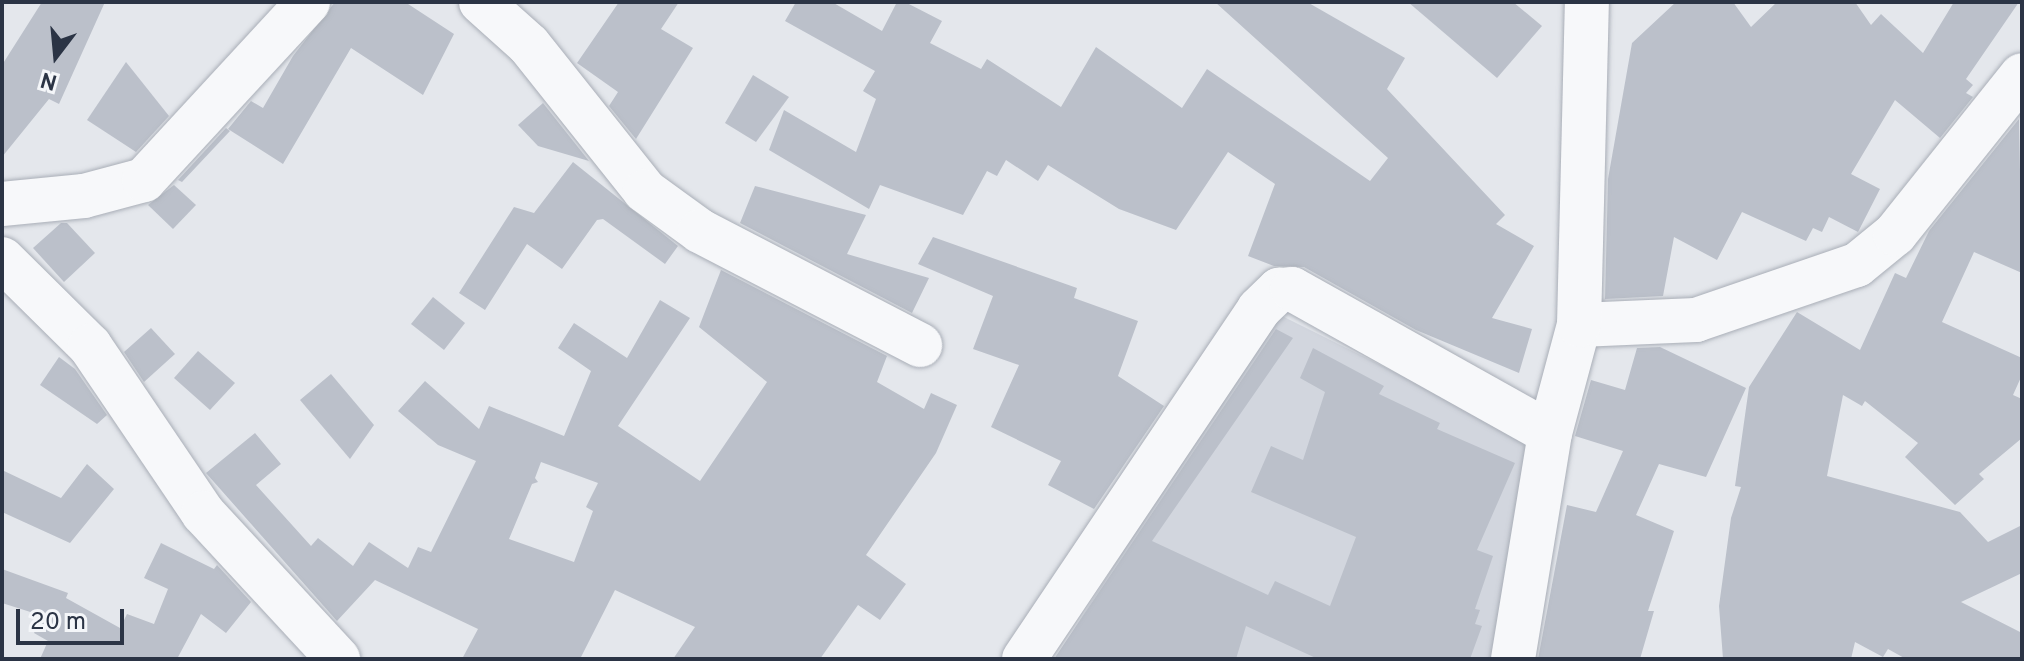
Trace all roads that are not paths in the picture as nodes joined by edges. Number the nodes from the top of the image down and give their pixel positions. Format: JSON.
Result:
{"nodes":[{"id":1,"x":308,"y":2,"type":"edge"},
{"id":2,"x":481,"y":2,"type":"edge"},
{"id":3,"x":1587,"y":2,"type":"edge"},
{"id":4,"x":2022,"y":75,"type":"edge"},
{"id":5,"x":2,"y":204,"type":"edge"},
{"id":6,"x":2,"y":259,"type":"edge"},
{"id":7,"x":1579,"y":325,"type":"junction"},
{"id":8,"x":920,"y":345,"type":"dead end"},
{"id":9,"x":1550,"y":433,"type":"junction"},
{"id":10,"x":338,"y":659,"type":"edge"},
{"id":11,"x":1024,"y":659,"type":"edge"},
{"id":12,"x":1513,"y":659,"type":"edge"}],
"edges":[{"from":1,"to":5,"type":"street"},
{"from":2,"to":8,"type":"street"},
{"from":3,"to":7,"type":"street"},
{"from":4,"to":7,"type":"street"},
{"from":6,"to":10,"type":"street"},
{"from":7,"to":9,"type":"street"},
{"from":9,"to":11,"type":"street"},
{"from":9,"to":12,"type":"street"}]}
